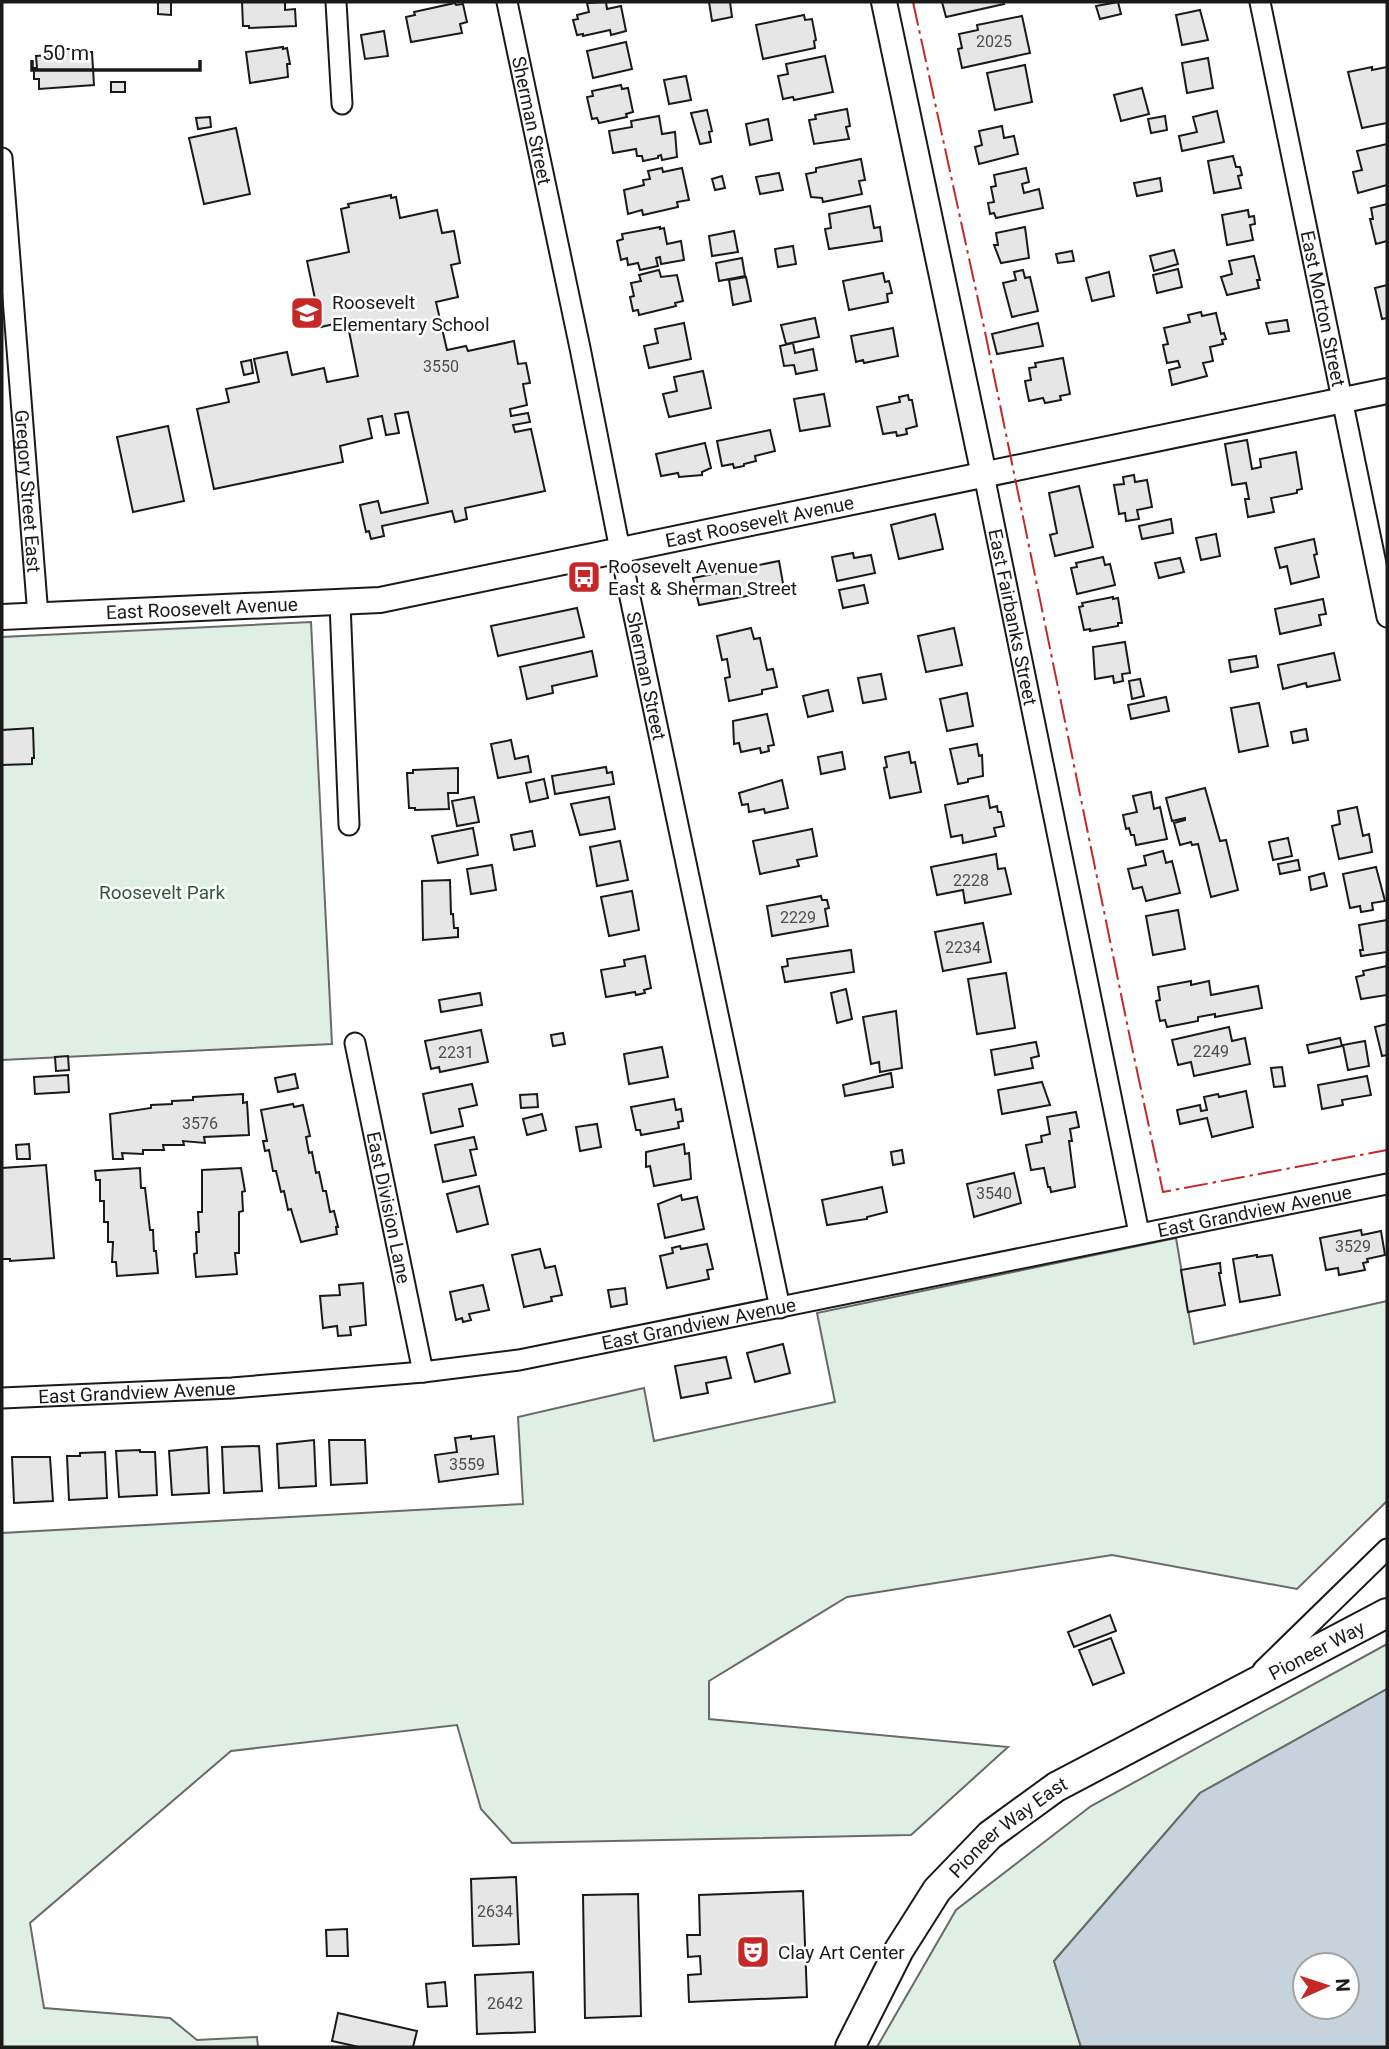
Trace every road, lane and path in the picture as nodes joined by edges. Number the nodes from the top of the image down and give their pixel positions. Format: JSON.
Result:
{"nodes":[{"id":1,"x":336,"y":2,"type":"edge"},
{"id":2,"x":507,"y":2,"type":"edge"},
{"id":3,"x":884,"y":2,"type":"edge"},
{"id":4,"x":1260,"y":2,"type":"edge"},
{"id":5,"x":342,"y":104,"type":"dead end"},
{"id":6,"x":2,"y":158,"type":"edge"},
{"id":7,"x":1387,"y":391,"type":"edge"},
{"id":8,"x":1342,"y":402,"type":"junction"},
{"id":9,"x":984,"y":475,"type":"junction"},
{"id":10,"x":620,"y":550,"type":"junction"},
{"id":11,"x":340,"y":603,"type":"junction"},
{"id":12,"x":38,"y":616,"type":"junction"},
{"id":13,"x":2,"y":617,"type":"edge"},
{"id":14,"x":1387,"y":617,"type":"edge"},
{"id":15,"x":349,"y":825,"type":"dead end"},
{"id":16,"x":355,"y":1043,"type":"dead end"},
{"id":17,"x":1387,"y":1184,"type":"edge"},
{"id":18,"x":1139,"y":1233,"type":"junction"},
{"id":19,"x":780,"y":1308,"type":"junction"},
{"id":20,"x":423,"y":1372,"type":"junction"},
{"id":21,"x":2,"y":1398,"type":"edge"},
{"id":22,"x":1387,"y":1549,"type":"edge"},
{"id":23,"x":1387,"y":1614,"type":"edge"},
{"id":24,"x":1245,"y":1688,"type":"junction"},
{"id":25,"x":850,"y":2047,"type":"edge"}],
"edges":[{"from":1,"to":5,"type":"street"},
{"from":2,"to":10,"type":"street","name":"Sherman Street"},
{"from":3,"to":9,"type":"street","name":"East Fairbanks Street"},
{"from":4,"to":8,"type":"street","name":"East Morton Street"},
{"from":6,"to":12,"type":"street","name":"Gregory Street East"},
{"from":7,"to":8,"type":"street","name":"East Roosevelt Avenue"},
{"from":8,"to":9,"type":"street","name":"East Roosevelt Avenue"},
{"from":8,"to":14,"type":"street","name":"East Morton Street"},
{"from":9,"to":10,"type":"street","name":"East Roosevelt Avenue"},
{"from":9,"to":18,"type":"street","name":"East Fairbanks Street"},
{"from":10,"to":11,"type":"street","name":"East Roosevelt Avenue"},
{"from":10,"to":19,"type":"street","name":"Sherman Street"},
{"from":11,"to":12,"type":"street","name":"East Roosevelt Avenue"},
{"from":11,"to":15,"type":"street"},
{"from":12,"to":13,"type":"street","name":"East Roosevelt Avenue"},
{"from":16,"to":20,"type":"street","name":"East Division Lane"},
{"from":17,"to":18,"type":"street","name":"East Grandview Avenue"},
{"from":18,"to":19,"type":"street","name":"East Grandview Avenue"},
{"from":19,"to":20,"type":"street","name":"East Grandview Avenue"},
{"from":20,"to":21,"type":"street","name":"East Grandview Avenue"},
{"from":22,"to":24,"type":"street"},
{"from":23,"to":24,"type":"main road","name":"Pioneer Way"},
{"from":24,"to":25,"type":"main road","name":"Pioneer Way East"}]}
